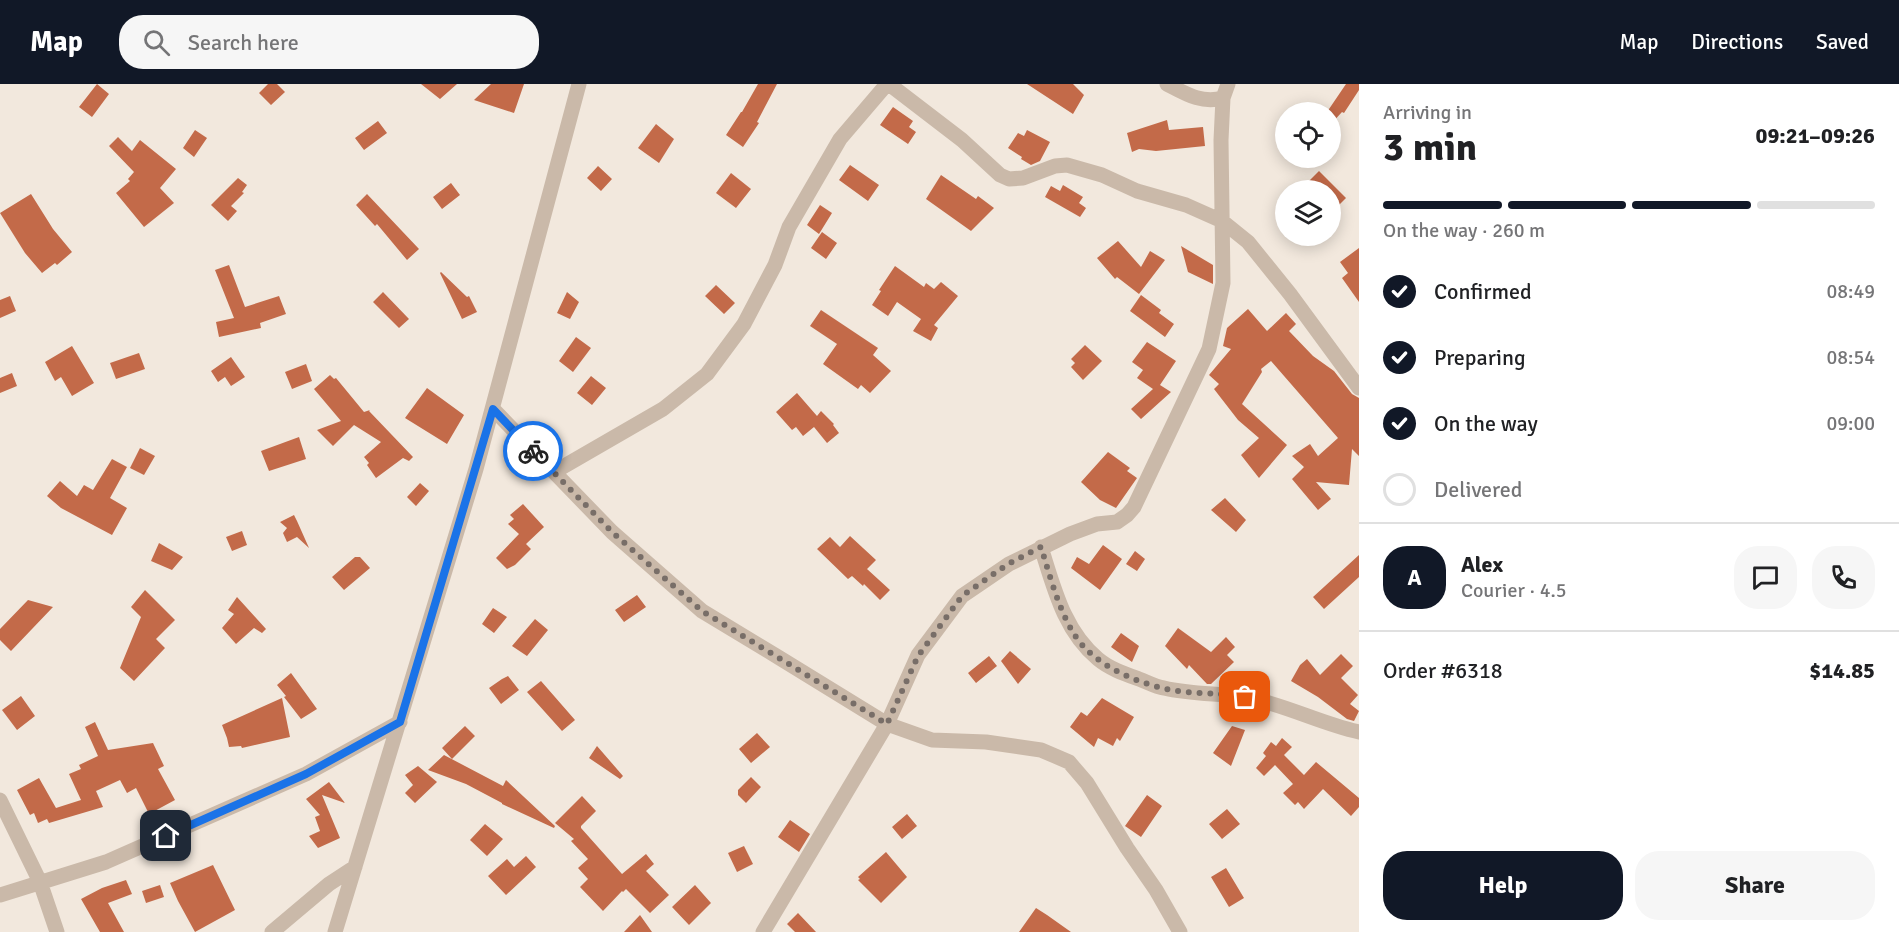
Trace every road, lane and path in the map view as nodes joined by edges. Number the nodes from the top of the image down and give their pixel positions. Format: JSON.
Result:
{"nodes":[{"id":1,"x":579,"y":84,"type":"edge"},
{"id":2,"x":888,"y":84,"type":"edge"},
{"id":3,"x":1167,"y":84,"type":"edge"},
{"id":4,"x":1226,"y":91,"type":"edge"},
{"id":5,"x":1222,"y":221,"type":"junction"},
{"id":6,"x":1359,"y":388,"type":"edge"},
{"id":7,"x":493,"y":409,"type":"junction"},
{"id":8,"x":554,"y":472,"type":"junction"},
{"id":9,"x":1041,"y":547,"type":"junction"},
{"id":10,"x":400,"y":722,"type":"junction"},
{"id":11,"x":887,"y":724,"type":"junction"},
{"id":12,"x":1359,"y":732,"type":"edge"},
{"id":13,"x":0,"y":800,"type":"edge"},
{"id":14,"x":355,"y":867,"type":"junction"},
{"id":15,"x":40,"y":882,"type":"junction"},
{"id":16,"x":0,"y":895,"type":"edge"},
{"id":17,"x":57,"y":932,"type":"edge"},
{"id":18,"x":272,"y":932,"type":"edge"},
{"id":19,"x":335,"y":932,"type":"edge"},
{"id":20,"x":763,"y":932,"type":"edge"},
{"id":21,"x":1180,"y":932,"type":"edge"}],
"edges":[{"from":1,"to":7,"type":"street"},
{"from":2,"to":5,"type":"street"},
{"from":2,"to":8,"type":"street"},
{"from":3,"to":4,"type":"street"},
{"from":4,"to":5,"type":"street"},
{"from":5,"to":6,"type":"street"},
{"from":5,"to":9,"type":"street"},
{"from":7,"to":8,"type":"street"},
{"from":7,"to":10,"type":"street"},
{"from":8,"to":11,"type":"street"},
{"from":9,"to":11,"type":"street"},
{"from":9,"to":12,"type":"street"},
{"from":10,"to":14,"type":"street"},
{"from":10,"to":15,"type":"street"},
{"from":11,"to":20,"type":"street"},
{"from":11,"to":21,"type":"street"},
{"from":13,"to":15,"type":"street"},
{"from":14,"to":18,"type":"street"},
{"from":14,"to":19,"type":"street"},
{"from":15,"to":16,"type":"street"},
{"from":15,"to":17,"type":"street"}]}
